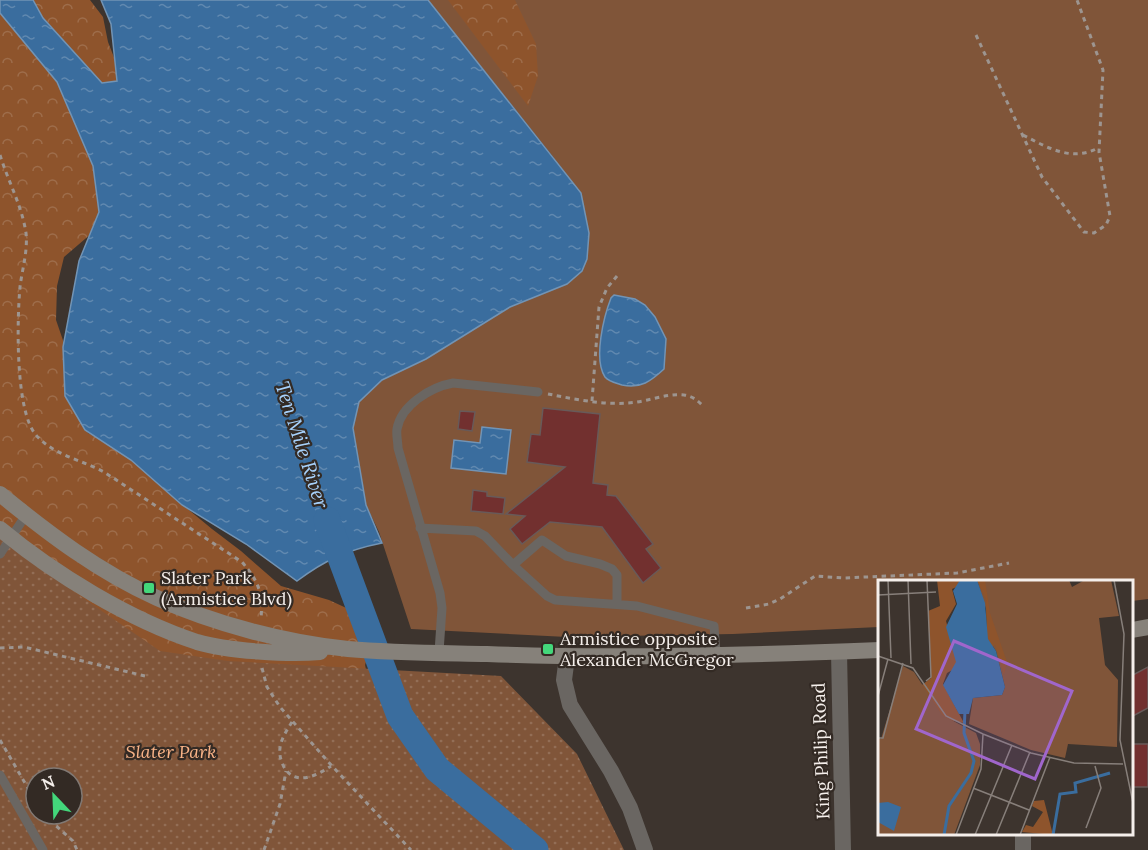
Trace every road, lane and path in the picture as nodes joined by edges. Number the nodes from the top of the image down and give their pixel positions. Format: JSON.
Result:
{"nodes":[{"id":1,"x":1077,"y":0,"type":"edge"},
{"id":2,"x":976,"y":35,"type":"dead end"},
{"id":3,"x":1022,"y":135,"type":"junction"},
{"id":4,"x":1099,"y":148,"type":"junction"},
{"id":5,"x":0,"y":155,"type":"edge"},
{"id":6,"x":616,"y":276,"type":"dead end"},
{"id":7,"x":538,"y":393,"type":"joint"},
{"id":8,"x":592,"y":401,"type":"junction"},
{"id":9,"x":704,"y":407,"type":"dead end"},
{"id":10,"x":0,"y":494,"type":"edge"},
{"id":11,"x":26,"y":515,"type":"junction"},
{"id":12,"x":420,"y":528,"type":"junction"},
{"id":13,"x":6,"y":534,"type":"edge"},
{"id":14,"x":0,"y":554,"type":"edge"},
{"id":15,"x":1009,"y":563,"type":"dead end"},
{"id":16,"x":513,"y":565,"type":"junction"},
{"id":17,"x":617,"y":604,"type":"junction"},
{"id":18,"x":746,"y":608,"type":"dead end"},
{"id":19,"x":1148,"y":627,"type":"edge"},
{"id":20,"x":1133,"y":630,"type":"edge"},
{"id":21,"x":260,"y":642,"type":"junction"},
{"id":22,"x":0,"y":648,"type":"edge"},
{"id":23,"x":878,"y":650,"type":"edge"},
{"id":24,"x":439,"y":652,"type":"junction"},
{"id":25,"x":838,"y":652,"type":"junction"},
{"id":26,"x":716,"y":654,"type":"junction"},
{"id":27,"x":567,"y":657,"type":"junction"},
{"id":28,"x":145,"y":676,"type":"dead end"},
{"id":29,"x":292,"y":722,"type":"junction"},
{"id":30,"x":0,"y":740,"type":"edge"},
{"id":31,"x":332,"y":766,"type":"junction"},
{"id":32,"x":286,"y":771,"type":"junction"},
{"id":33,"x":0,"y":775,"type":"edge"},
{"id":34,"x":24,"y":781,"type":"edge"},
{"id":35,"x":57,"y":826,"type":"edge"},
{"id":36,"x":43,"y":850,"type":"edge"},
{"id":37,"x":77,"y":850,"type":"edge"},
{"id":38,"x":264,"y":850,"type":"edge"},
{"id":39,"x":411,"y":850,"type":"edge"},
{"id":40,"x":645,"y":850,"type":"edge"},
{"id":41,"x":843,"y":850,"type":"edge"}],
"edges":[{"from":1,"to":4,"type":"path"},
{"from":2,"to":3,"type":"path"},
{"from":3,"to":4,"type":"path"},
{"from":3,"to":4,"type":"path"},
{"from":5,"to":21,"type":"path"},
{"from":6,"to":8,"type":"path"},
{"from":7,"to":8,"type":"path"},
{"from":7,"to":12,"type":"lane"},
{"from":8,"to":9,"type":"path"},
{"from":10,"to":11,"type":"main road"},
{"from":11,"to":13,"type":"lane"},
{"from":11,"to":21,"type":"main road"},
{"from":12,"to":16,"type":"lane"},
{"from":12,"to":24,"type":"lane"},
{"from":13,"to":14,"type":"lane"},
{"from":13,"to":21,"type":"main road"},
{"from":15,"to":18,"type":"path"},
{"from":16,"to":17,"type":"lane"},
{"from":16,"to":17,"type":"lane"},
{"from":17,"to":26,"type":"lane"},
{"from":19,"to":20,"type":"main road"},
{"from":21,"to":24,"type":"main road"},
{"from":21,"to":29,"type":"path"},
{"from":22,"to":28,"type":"path"},
{"from":23,"to":25,"type":"main road"},
{"from":24,"to":27,"type":"main road"},
{"from":25,"to":26,"type":"main road"},
{"from":25,"to":41,"type":"street","name":"King Philip Road"},
{"from":26,"to":27,"type":"main road"},
{"from":27,"to":40,"type":"street"},
{"from":29,"to":31,"type":"path"},
{"from":29,"to":32,"type":"path"},
{"from":30,"to":34,"type":"path"},
{"from":31,"to":32,"type":"path"},
{"from":31,"to":39,"type":"path"},
{"from":32,"to":38,"type":"path"},
{"from":33,"to":36,"type":"lane"},
{"from":35,"to":37,"type":"path"}]}
